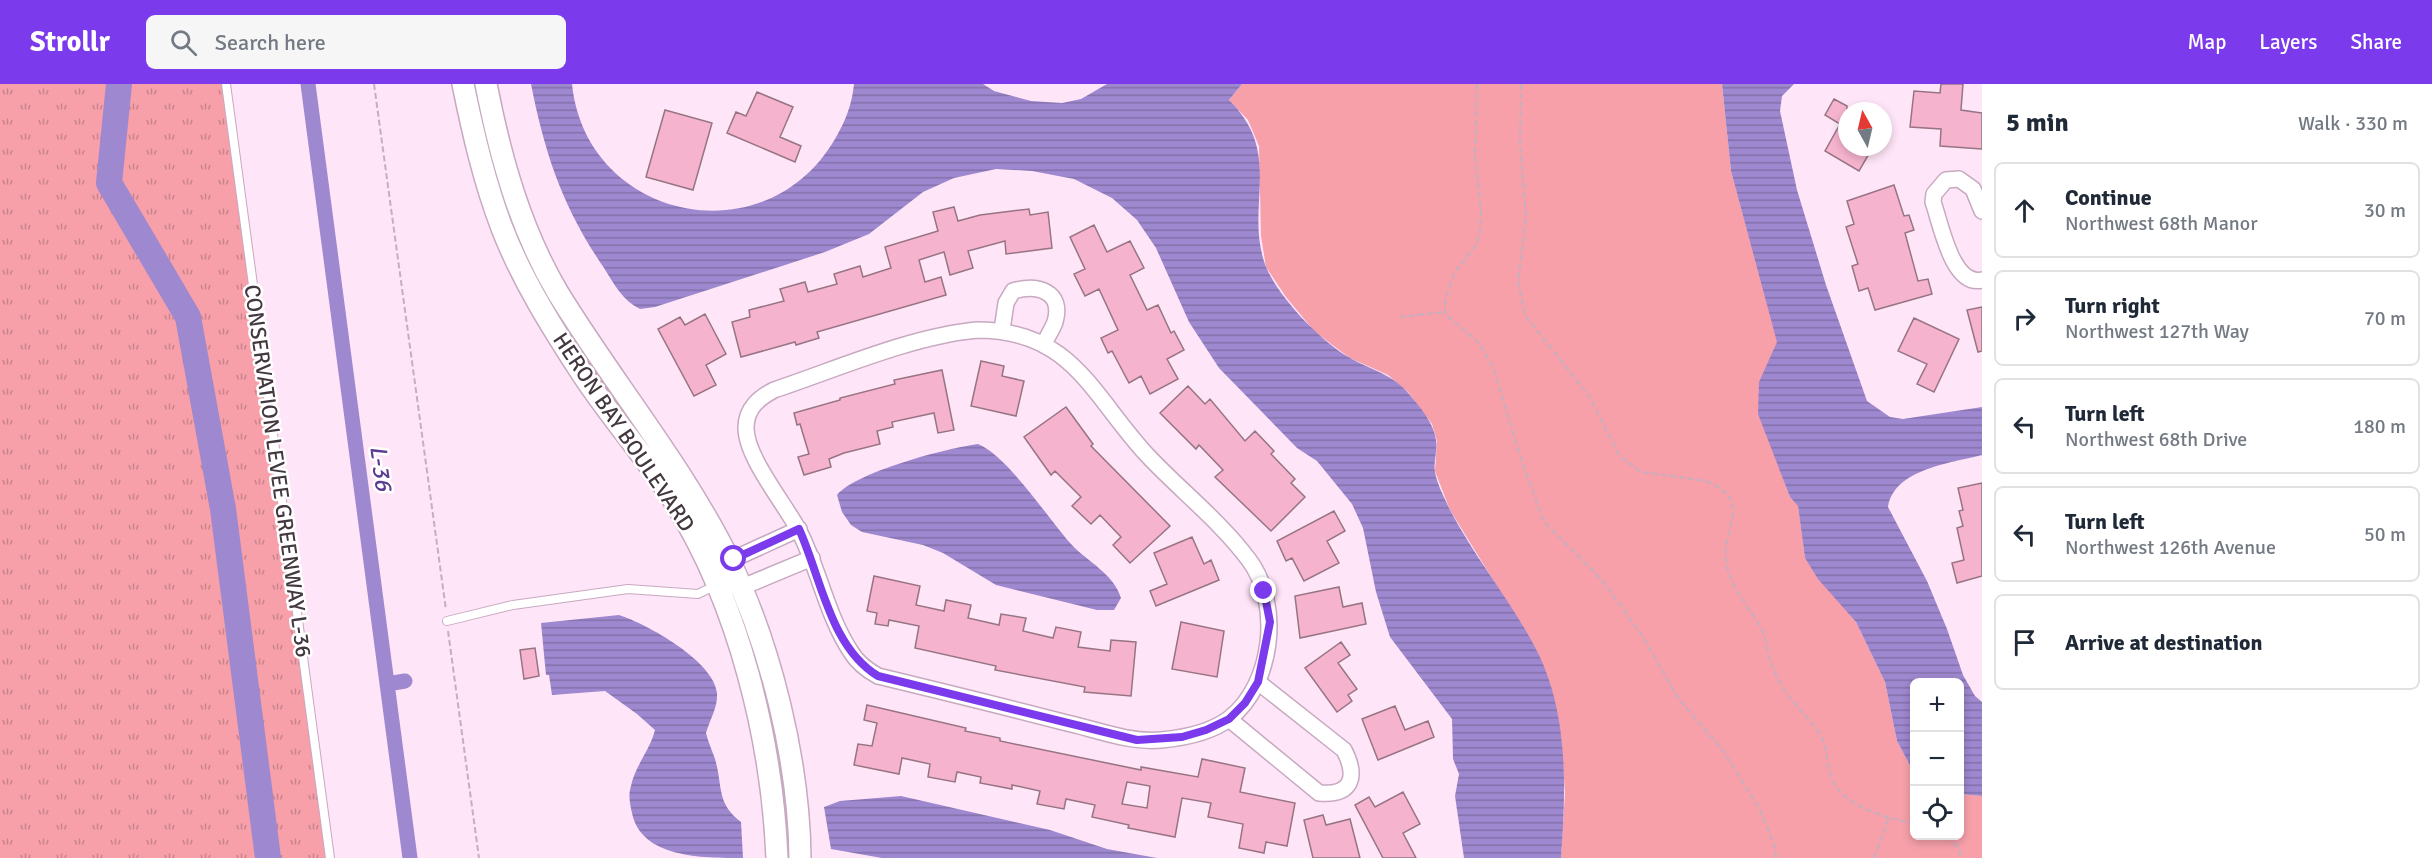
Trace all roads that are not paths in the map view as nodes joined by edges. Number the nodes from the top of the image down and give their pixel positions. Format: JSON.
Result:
{"nodes":[{"id":1,"x":226,"y":84,"type":"edge"},
{"id":2,"x":463,"y":84,"type":"edge"},
{"id":3,"x":486,"y":84,"type":"edge"},
{"id":4,"x":1982,"y":211,"type":"edge"},
{"id":5,"x":1982,"y":280,"type":"edge"},
{"id":6,"x":1002,"y":330,"type":"junction"},
{"id":7,"x":1044,"y":344,"type":"junction"},
{"id":8,"x":799,"y":529,"type":"junction"},
{"id":9,"x":812,"y":558,"type":"junction"},
{"id":10,"x":729,"y":561,"type":"junction"},
{"id":11,"x":715,"y":579,"type":"junction"},
{"id":12,"x":740,"y":588,"type":"junction"},
{"id":13,"x":447,"y":621,"type":"road end"},
{"id":14,"x":1258,"y":682,"type":"junction"},
{"id":15,"x":1229,"y":719,"type":"junction"},
{"id":16,"x":330,"y":858,"type":"edge"},
{"id":17,"x":777,"y":858,"type":"edge"},
{"id":18,"x":800,"y":858,"type":"edge"}],
"edges":[{"from":1,"to":16,"type":"lane","name":"CONSERVATION LEVEE GREENWAY L-36"},
{"from":2,"to":11,"type":"street","name":"HERON BAY BOULEVARD"},
{"from":3,"to":10,"type":"street","name":"HERON BAY BOULEVARD"},
{"from":4,"to":5,"type":"street"},
{"from":6,"to":7,"type":"street"},
{"from":6,"to":7,"type":"street"},
{"from":6,"to":8,"type":"street"},
{"from":7,"to":14,"type":"street"},
{"from":8,"to":9,"type":"street"},
{"from":8,"to":10,"type":"street"},
{"from":9,"to":12,"type":"street"},
{"from":9,"to":15,"type":"street"},
{"from":10,"to":11,"type":"street"},
{"from":10,"to":12,"type":"street","name":"HERON BAY BOULEVARD"},
{"from":11,"to":12,"type":"street"},
{"from":11,"to":13,"type":"lane"},
{"from":11,"to":17,"type":"street","name":"HERON BAY BOULEVARD"},
{"from":12,"to":18,"type":"street","name":"HERON BAY BOULEVARD"},
{"from":14,"to":15,"type":"street"},
{"from":14,"to":15,"type":"street"}]}
